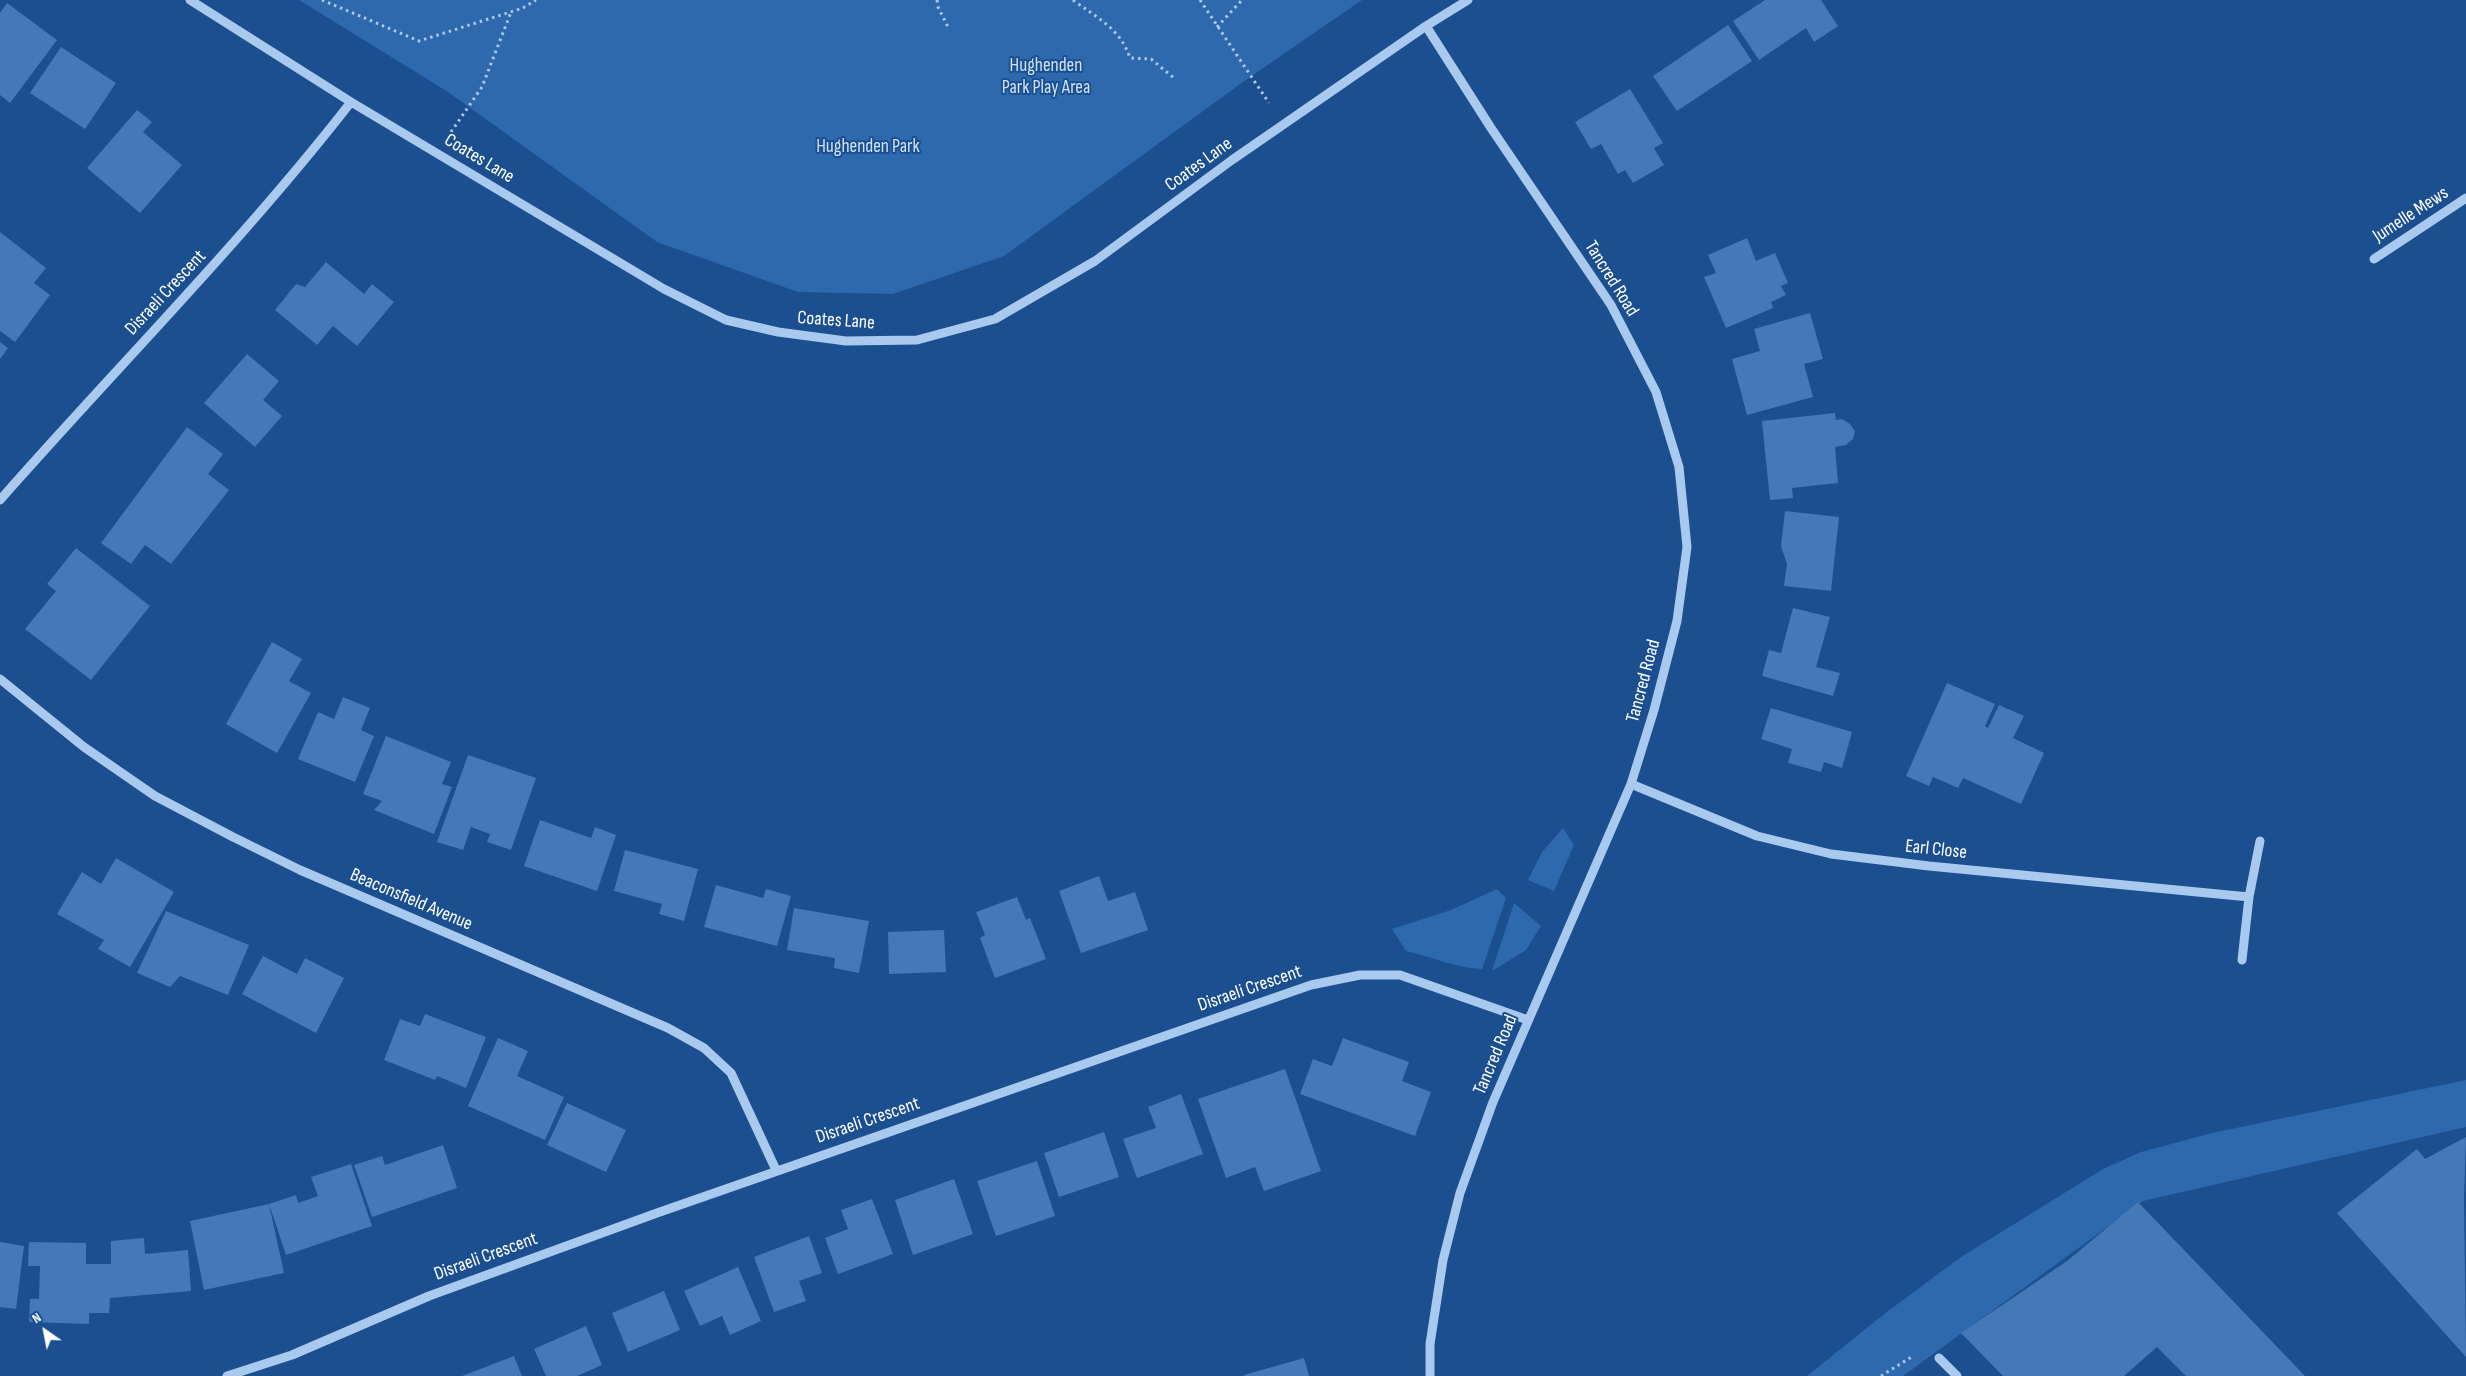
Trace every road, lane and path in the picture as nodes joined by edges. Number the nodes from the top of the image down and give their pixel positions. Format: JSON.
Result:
{"nodes":[{"id":1,"x":190,"y":0,"type":"edge"},
{"id":2,"x":322,"y":0,"type":"edge"},
{"id":3,"x":536,"y":0,"type":"edge"},
{"id":4,"x":937,"y":0,"type":"edge"},
{"id":5,"x":1073,"y":0,"type":"edge"},
{"id":6,"x":1200,"y":0,"type":"edge"},
{"id":7,"x":1242,"y":0,"type":"edge"},
{"id":8,"x":1468,"y":0,"type":"edge"},
{"id":9,"x":511,"y":12,"type":"junction"},
{"id":10,"x":1426,"y":26,"type":"junction"},
{"id":11,"x":948,"y":27,"type":"dead end"},
{"id":12,"x":1218,"y":27,"type":"junction"},
{"id":13,"x":1174,"y":78,"type":"dead end"},
{"id":14,"x":351,"y":102,"type":"junction"},
{"id":15,"x":1284,"y":124,"type":"junction"},
{"id":16,"x":436,"y":152,"type":"junction"},
{"id":17,"x":2466,"y":198,"type":"edge"},
{"id":18,"x":2374,"y":259,"type":"dead end"},
{"id":19,"x":0,"y":500,"type":"edge"},
{"id":20,"x":0,"y":679,"type":"edge"},
{"id":21,"x":1631,"y":784,"type":"junction"},
{"id":22,"x":2260,"y":841,"type":"dead end"},
{"id":23,"x":2249,"y":897,"type":"junction"},
{"id":24,"x":2242,"y":960,"type":"dead end"},
{"id":25,"x":1528,"y":1020,"type":"junction"},
{"id":26,"x":776,"y":1170,"type":"junction"},
{"id":27,"x":1938,"y":1358,"type":"dead end"},
{"id":28,"x":227,"y":1376,"type":"edge"},
{"id":29,"x":1430,"y":1376,"type":"edge"},
{"id":30,"x":1957,"y":1376,"type":"edge"}],
"edges":[{"from":1,"to":14,"type":"street","name":"Coates Lane"},
{"from":2,"to":9,"type":"path"},
{"from":3,"to":9,"type":"path"},
{"from":4,"to":11,"type":"path"},
{"from":5,"to":13,"type":"path"},
{"from":6,"to":12,"type":"path"},
{"from":7,"to":12,"type":"path"},
{"from":8,"to":10,"type":"street","name":"Coates Lane"},
{"from":9,"to":16,"type":"path"},
{"from":10,"to":15,"type":"street","name":"Coates Lane"},
{"from":10,"to":21,"type":"street","name":"Tancred Road"},
{"from":12,"to":15,"type":"path"},
{"from":14,"to":16,"type":"street","name":"Coates Lane"},
{"from":14,"to":19,"type":"street","name":"Disraeli Crescent"},
{"from":15,"to":16,"type":"street","name":"Coates Lane"},
{"from":17,"to":18,"type":"street","name":"Jumelle Mews"},
{"from":20,"to":26,"type":"street","name":"Beaconsfield Avenue"},
{"from":21,"to":23,"type":"street","name":"Earl Close"},
{"from":21,"to":25,"type":"street","name":"Tancred Road"},
{"from":22,"to":23,"type":"street"},
{"from":23,"to":24,"type":"street"},
{"from":25,"to":26,"type":"street","name":"Disraeli Crescent"},
{"from":25,"to":29,"type":"street","name":"Tancred Road"},
{"from":26,"to":28,"type":"street","name":"Disraeli Crescent"},
{"from":27,"to":30,"type":"street"}]}
